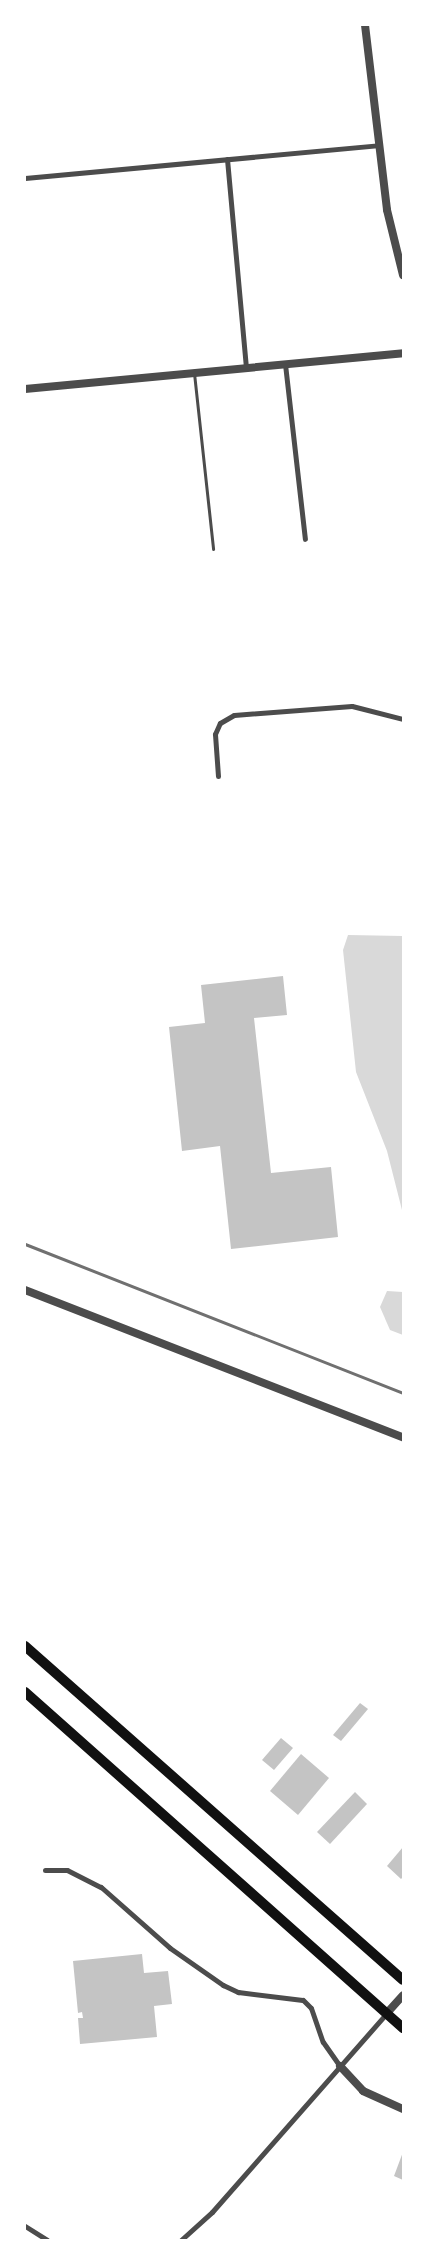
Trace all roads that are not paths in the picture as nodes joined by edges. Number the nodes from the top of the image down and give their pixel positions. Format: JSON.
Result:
{"nodes":[{"id":1,"x":365,"y":25,"type":"edge"},
{"id":2,"x":379,"y":144,"type":"junction"},
{"id":3,"x":227,"y":159,"type":"junction"},
{"id":4,"x":25,"y":178,"type":"edge"},
{"id":5,"x":403,"y":275,"type":"edge"},
{"id":6,"x":403,"y":353,"type":"edge"},
{"id":7,"x":285,"y":364,"type":"junction"},
{"id":8,"x":246,"y":368,"type":"junction"},
{"id":9,"x":194,"y":373,"type":"junction"},
{"id":10,"x":25,"y":389,"type":"edge"},
{"id":11,"x":305,"y":538,"type":"dead end"},
{"id":12,"x":214,"y":549,"type":"dead end"},
{"id":13,"x":403,"y":719,"type":"edge"},
{"id":14,"x":218,"y":776,"type":"dead end"},
{"id":15,"x":25,"y":1290,"type":"edge"},
{"id":16,"x":403,"y":1437,"type":"edge"},
{"id":17,"x":25,"y":1646,"type":"edge"},
{"id":18,"x":25,"y":1692,"type":"edge"},
{"id":19,"x":45,"y":1870,"type":"dead end"},
{"id":20,"x":403,"y":1980,"type":"edge"},
{"id":21,"x":403,"y":1995,"type":"edge"},
{"id":22,"x":387,"y":2013,"type":"junction"},
{"id":23,"x":403,"y":2028,"type":"edge"},
{"id":24,"x":340,"y":2066,"type":"junction"},
{"id":25,"x":403,"y":2109,"type":"edge"},
{"id":26,"x":25,"y":2226,"type":"edge"},
{"id":27,"x":47,"y":2240,"type":"edge"},
{"id":28,"x":181,"y":2240,"type":"edge"}],
"edges":[{"from":1,"to":2,"type":"street"},
{"from":2,"to":3,"type":"street"},
{"from":2,"to":5,"type":"street"},
{"from":3,"to":4,"type":"street"},
{"from":3,"to":8,"type":"street"},
{"from":6,"to":7,"type":"street"},
{"from":7,"to":8,"type":"street"},
{"from":7,"to":11,"type":"street"},
{"from":8,"to":9,"type":"street"},
{"from":9,"to":10,"type":"street"},
{"from":9,"to":12,"type":"lane"},
{"from":13,"to":14,"type":"street"},
{"from":15,"to":16,"type":"street"},
{"from":17,"to":20,"type":"highway"},
{"from":18,"to":22,"type":"highway"},
{"from":19,"to":24,"type":"street"},
{"from":21,"to":22,"type":"street"},
{"from":22,"to":23,"type":"highway"},
{"from":22,"to":24,"type":"street"},
{"from":24,"to":25,"type":"street"},
{"from":24,"to":28,"type":"street"},
{"from":26,"to":27,"type":"street"}]}
